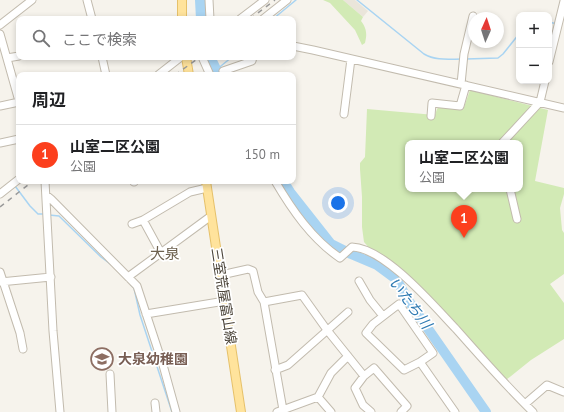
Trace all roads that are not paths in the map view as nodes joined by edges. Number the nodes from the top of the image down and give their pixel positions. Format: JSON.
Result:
{"nodes":[{"id":1,"x":32,"y":0,"type":"edge"},
{"id":2,"x":87,"y":0,"type":"edge"},
{"id":3,"x":182,"y":0,"type":"edge"},
{"id":4,"x":209,"y":0,"type":"edge"},
{"id":5,"x":265,"y":0,"type":"edge"},
{"id":6,"x":287,"y":0,"type":"edge"},
{"id":7,"x":564,"y":1,"type":"edge"},
{"id":8,"x":91,"y":16,"type":"edge"},
{"id":9,"x":182,"y":16,"type":"edge"},
{"id":10,"x":210,"y":16,"type":"edge"},
{"id":11,"x":244,"y":16,"type":"edge"},
{"id":12,"x":267,"y":16,"type":"edge"},
{"id":13,"x":0,"y":24,"type":"edge"},
{"id":14,"x":0,"y":34,"type":"edge"},
{"id":15,"x":468,"y":37,"type":"edge"},
{"id":16,"x":296,"y":47,"type":"edge"},
{"id":17,"x":552,"y":50,"type":"edge"},
{"id":18,"x":16,"y":56,"type":"edge"},
{"id":19,"x":7,"y":58,"type":"junction"},
{"id":20,"x":351,"y":59,"type":"junction"},
{"id":21,"x":103,"y":60,"type":"edge"},
{"id":22,"x":177,"y":60,"type":"edge"},
{"id":23,"x":186,"y":60,"type":"edge"},
{"id":24,"x":203,"y":60,"type":"edge"},
{"id":25,"x":252,"y":60,"type":"edge"},
{"id":26,"x":105,"y":72,"type":"edge"},
{"id":27,"x":162,"y":72,"type":"edge"},
{"id":28,"x":188,"y":72,"type":"edge"},
{"id":29,"x":209,"y":72,"type":"edge"},
{"id":30,"x":224,"y":72,"type":"edge"},
{"id":31,"x":463,"y":84,"type":"junction"},
{"id":32,"x":544,"y":84,"type":"edge"},
{"id":33,"x":16,"y":91,"type":"edge"},
{"id":34,"x":540,"y":102,"type":"junction"},
{"id":35,"x":16,"y":103,"type":"edge"},
{"id":36,"x":0,"y":106,"type":"edge"},
{"id":37,"x":564,"y":108,"type":"edge"},
{"id":38,"x":344,"y":114,"type":"dead end"},
{"id":39,"x":431,"y":116,"type":"dead end"},
{"id":40,"x":16,"y":140,"type":"edge"},
{"id":41,"x":505,"y":140,"type":"edge"},
{"id":42,"x":0,"y":144,"type":"edge"},
{"id":43,"x":16,"y":181,"type":"edge"},
{"id":44,"x":45,"y":184,"type":"edge"},
{"id":45,"x":277,"y":184,"type":"edge"},
{"id":46,"x":206,"y":185,"type":"edge"},
{"id":47,"x":511,"y":192,"type":"edge"},
{"id":48,"x":0,"y":194,"type":"edge"},
{"id":49,"x":46,"y":195,"type":"junction"},
{"id":50,"x":211,"y":216,"type":"junction"},
{"id":51,"x":518,"y":219,"type":"dead end"},
{"id":52,"x":144,"y":220,"type":"junction"},
{"id":53,"x":132,"y":224,"type":"dead end"},
{"id":54,"x":161,"y":253,"type":"junction"},
{"id":55,"x":0,"y":272,"type":"edge"},
{"id":56,"x":221,"y":275,"type":"junction"},
{"id":57,"x":51,"y":277,"type":"junction"},
{"id":58,"x":128,"y":277,"type":"junction"},
{"id":59,"x":359,"y":281,"type":"dead end"},
{"id":60,"x":1,"y":282,"type":"edge"},
{"id":61,"x":225,"y":301,"type":"junction"},
{"id":62,"x":264,"y":302,"type":"junction"},
{"id":63,"x":348,"y":312,"type":"dead end"},
{"id":64,"x":146,"y":314,"type":"junction"},
{"id":65,"x":383,"y":316,"type":"junction"},
{"id":66,"x":327,"y":330,"type":"junction"},
{"id":67,"x":23,"y":349,"type":"dead end"},
{"id":68,"x":348,"y":356,"type":"junction"},
{"id":69,"x":420,"y":362,"type":"junction"},
{"id":70,"x":275,"y":370,"type":"junction"},
{"id":71,"x":110,"y":374,"type":"dead end"},
{"id":72,"x":364,"y":376,"type":"junction"},
{"id":73,"x":564,"y":392,"type":"edge"},
{"id":74,"x":318,"y":397,"type":"junction"},
{"id":75,"x":155,"y":403,"type":"dead end"},
{"id":76,"x":525,"y":404,"type":"junction"},
{"id":77,"x":280,"y":411,"type":"edge"},
{"id":78,"x":60,"y":412,"type":"edge"},
{"id":79,"x":112,"y":412,"type":"edge"},
{"id":80,"x":156,"y":412,"type":"edge"},
{"id":81,"x":176,"y":412,"type":"edge"},
{"id":82,"x":241,"y":412,"type":"edge"},
{"id":83,"x":331,"y":412,"type":"edge"},
{"id":84,"x":372,"y":412,"type":"edge"},
{"id":85,"x":401,"y":412,"type":"edge"},
{"id":86,"x":455,"y":412,"type":"edge"},
{"id":87,"x":533,"y":412,"type":"edge"}],
"edges":[{"from":1,"to":13,"type":"street"},
{"from":2,"to":8,"type":"street"},
{"from":3,"to":9,"type":"main road"},
{"from":4,"to":10,"type":"street"},
{"from":5,"to":11,"type":"street"},
{"from":6,"to":12,"type":"street"},
{"from":7,"to":17,"type":"street"},
{"from":14,"to":19,"type":"street"},
{"from":15,"to":31,"type":"street"},
{"from":16,"to":20,"type":"street"},
{"from":18,"to":19,"type":"street"},
{"from":19,"to":33,"type":"street"},
{"from":20,"to":31,"type":"street"},
{"from":20,"to":38,"type":"street"},
{"from":21,"to":26,"type":"street"},
{"from":22,"to":27,"type":"street"},
{"from":23,"to":28,"type":"main road"},
{"from":24,"to":29,"type":"street"},
{"from":25,"to":30,"type":"street"},
{"from":31,"to":34,"type":"street"},
{"from":31,"to":39,"type":"street"},
{"from":32,"to":34,"type":"street"},
{"from":34,"to":37,"type":"street"},
{"from":34,"to":41,"type":"street"},
{"from":35,"to":36,"type":"street"},
{"from":40,"to":42,"type":"street"},
{"from":43,"to":48,"type":"street"},
{"from":44,"to":49,"type":"street"},
{"from":45,"to":76,"type":"street"},
{"from":46,"to":50,"type":"main road","name":"三室荒屋富山線"},
{"from":46,"to":52,"type":"street"},
{"from":47,"to":51,"type":"street"},
{"from":49,"to":57,"type":"street"},
{"from":49,"to":58,"type":"street"},
{"from":50,"to":54,"type":"street"},
{"from":50,"to":56,"type":"main road","name":"三室荒屋富山線"},
{"from":52,"to":53,"type":"street"},
{"from":52,"to":54,"type":"street"},
{"from":54,"to":58,"type":"street"},
{"from":55,"to":60,"type":"street"},
{"from":56,"to":61,"type":"main road","name":"三室荒屋富山線"},
{"from":56,"to":62,"type":"street"},
{"from":57,"to":60,"type":"street"},
{"from":57,"to":78,"type":"street"},
{"from":58,"to":64,"type":"street"},
{"from":59,"to":65,"type":"street"},
{"from":60,"to":67,"type":"street"},
{"from":61,"to":64,"type":"street"},
{"from":61,"to":82,"type":"main road","name":"三室荒屋富山線"},
{"from":62,"to":66,"type":"street"},
{"from":62,"to":70,"type":"street"},
{"from":63,"to":66,"type":"street"},
{"from":64,"to":81,"type":"street"},
{"from":65,"to":69,"type":"street"},
{"from":65,"to":69,"type":"street"},
{"from":66,"to":68,"type":"street"},
{"from":66,"to":70,"type":"street"},
{"from":68,"to":72,"type":"street"},
{"from":68,"to":74,"type":"street"},
{"from":69,"to":86,"type":"street"},
{"from":70,"to":77,"type":"street"},
{"from":71,"to":79,"type":"street"},
{"from":72,"to":84,"type":"street"},
{"from":72,"to":85,"type":"street"},
{"from":73,"to":76,"type":"street"},
{"from":74,"to":77,"type":"street"},
{"from":74,"to":83,"type":"street"},
{"from":75,"to":80,"type":"street"},
{"from":76,"to":87,"type":"street"}]}
